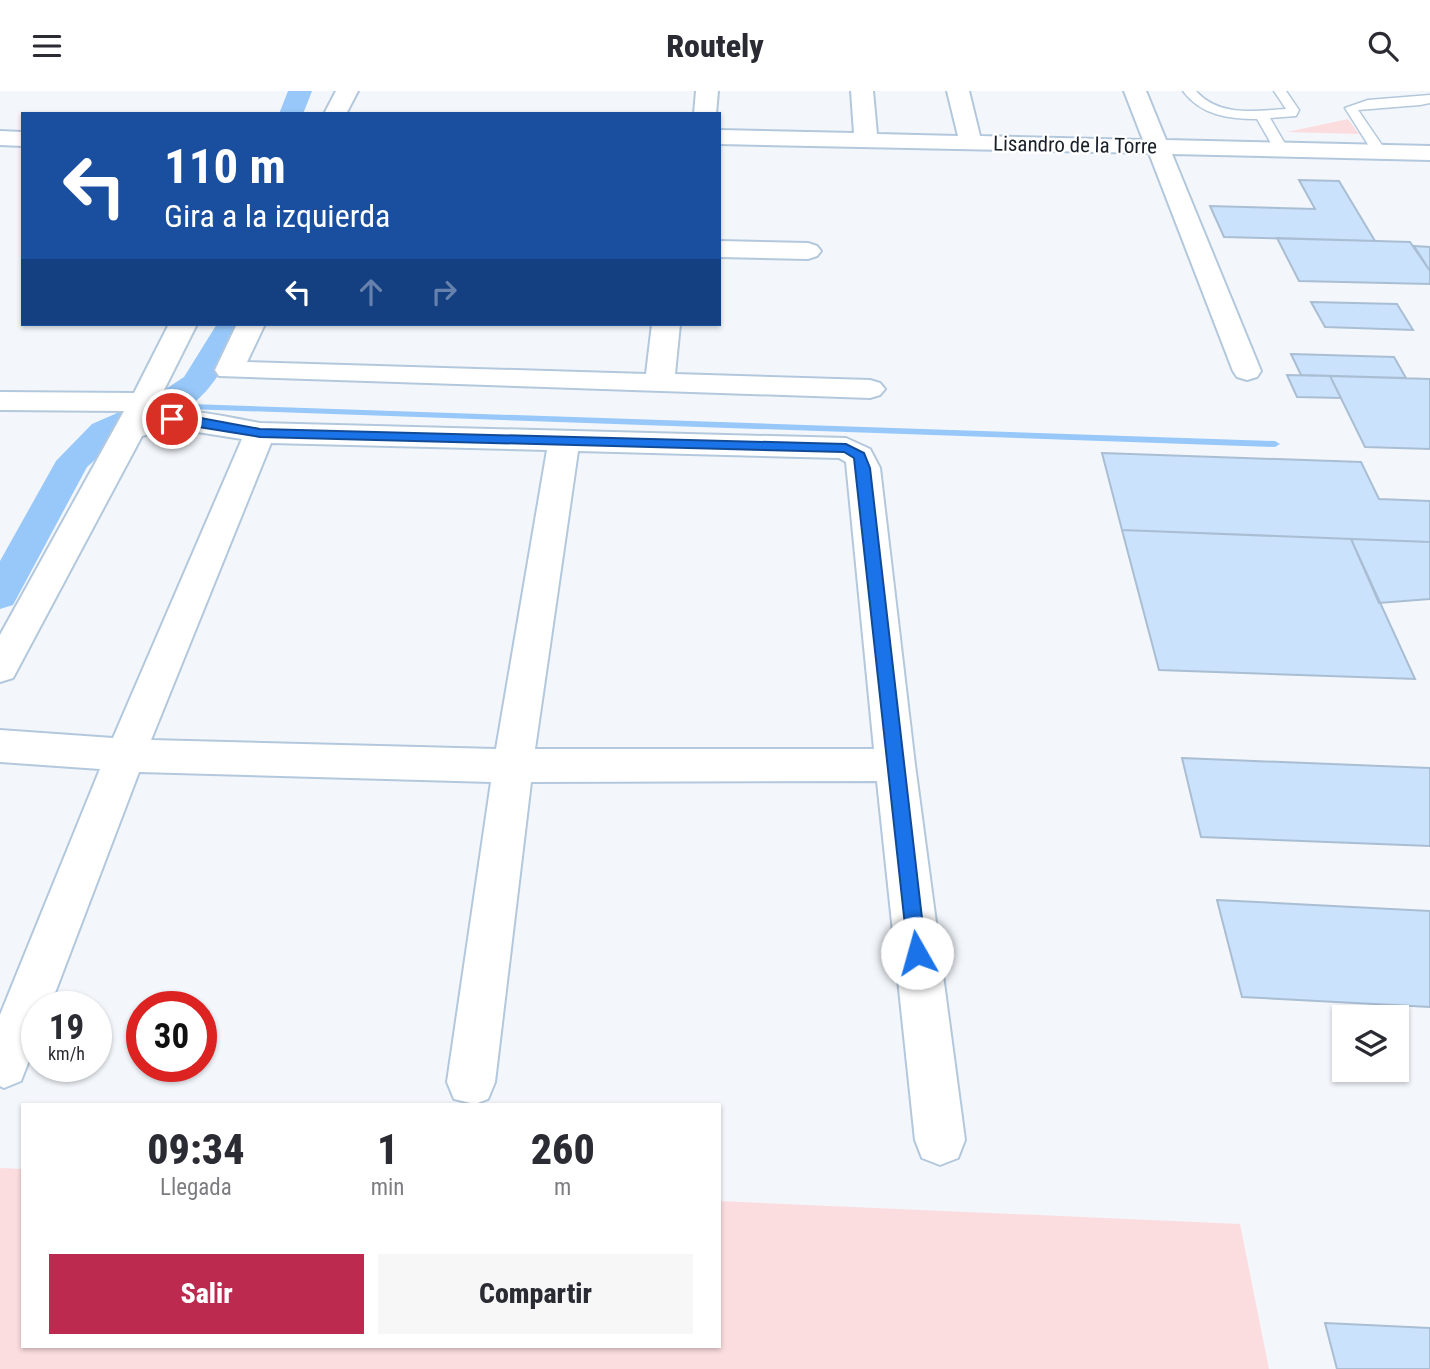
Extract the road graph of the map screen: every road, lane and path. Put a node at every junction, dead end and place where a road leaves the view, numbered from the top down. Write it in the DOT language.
graph roads {
  1 [pos="347,91"];
  2 [pos="707,91"];
  3 [pos="862,91"];
  4 [pos="958,91"];
  5 [pos="1135,91"];
  6 [pos="1189,91"];
  7 [pos="1280,91"];
  8 [pos="1430,99"];
  9 [pos="336,112"];
  10 [pos="705,112"];
  11 [pos="1261,114"];
  12 [pos="721,137"];
  13 [pos="0,138"];
  14 [pos="21,139"];
  15 [pos="866,140"];
  16 [pos="971,143"];
  17 [pos="1158,147"];
  18 [pos="1281,149"];
  19 [pos="1379,151"];
  20 [pos="1430,153"];
  21 [pos="721,249"];
  22 [pos="808,251"];
  23 [pos="182,326"];
  24 [pos="250,326"];
  25 [pos="666,326"];
  26 [pos="1247,371"];
  27 [pos="660,382"];
  28 [pos="870,389"];
  29 [pos="0,401"];
  30 [pos="138,416"];
  31 [pos="260,433"];
  32 [pos="564,439"];
  33 [pos="0,668"];
  34 [pos="0,745"];
  35 [pos="125,756"];
  36 [pos="895,765"];
  37 [pos="513,766"];
  38 [pos="4,1064"];
  39 [pos="471,1082"];
  40 [pos="940,1140"];
  1 -- 9 [label="street"];
  2 -- 10 [label="street"];
  3 -- 15 [label="street"];
  4 -- 16 [label="street"];
  5 -- 17 [label="street"];
  6 -- 11 [label="lane"];
  7 -- 11 [label="lane"];
  8 -- 19 [label="lane"];
  11 -- 18 [label="lane"];
  12 -- 15 [label="street, Lisandro de la Torre"];
  13 -- 14 [label="street"];
  15 -- 16 [label="street, Lisandro de la Torre"];
  16 -- 17 [label="street, Lisandro de la Torre"];
  17 -- 18 [label="street, Lisandro de la Torre"];
  17 -- 26 [label="street"];
  18 -- 19 [label="street, Lisandro de la Torre"];
  19 -- 20 [label="street, Lisandro de la Torre"];
  21 -- 22 [label="street"];
  23 -- 30 [label="street"];
  24 -- 27 [label="street"];
  25 -- 27 [label="street"];
  27 -- 28 [label="street"];
  29 -- 30 [label="street"];
  30 -- 31 [label="street"];
  30 -- 33 [label="street"];
  31 -- 32 [label="street"];
  31 -- 35 [label="street"];
  32 -- 36 [label="street"];
  32 -- 37 [label="street"];
  34 -- 35 [label="street"];
  35 -- 37 [label="street"];
  35 -- 38 [label="street"];
  36 -- 37 [label="street"];
  36 -- 40 [label="street"];
  37 -- 39 [label="street"];
}
